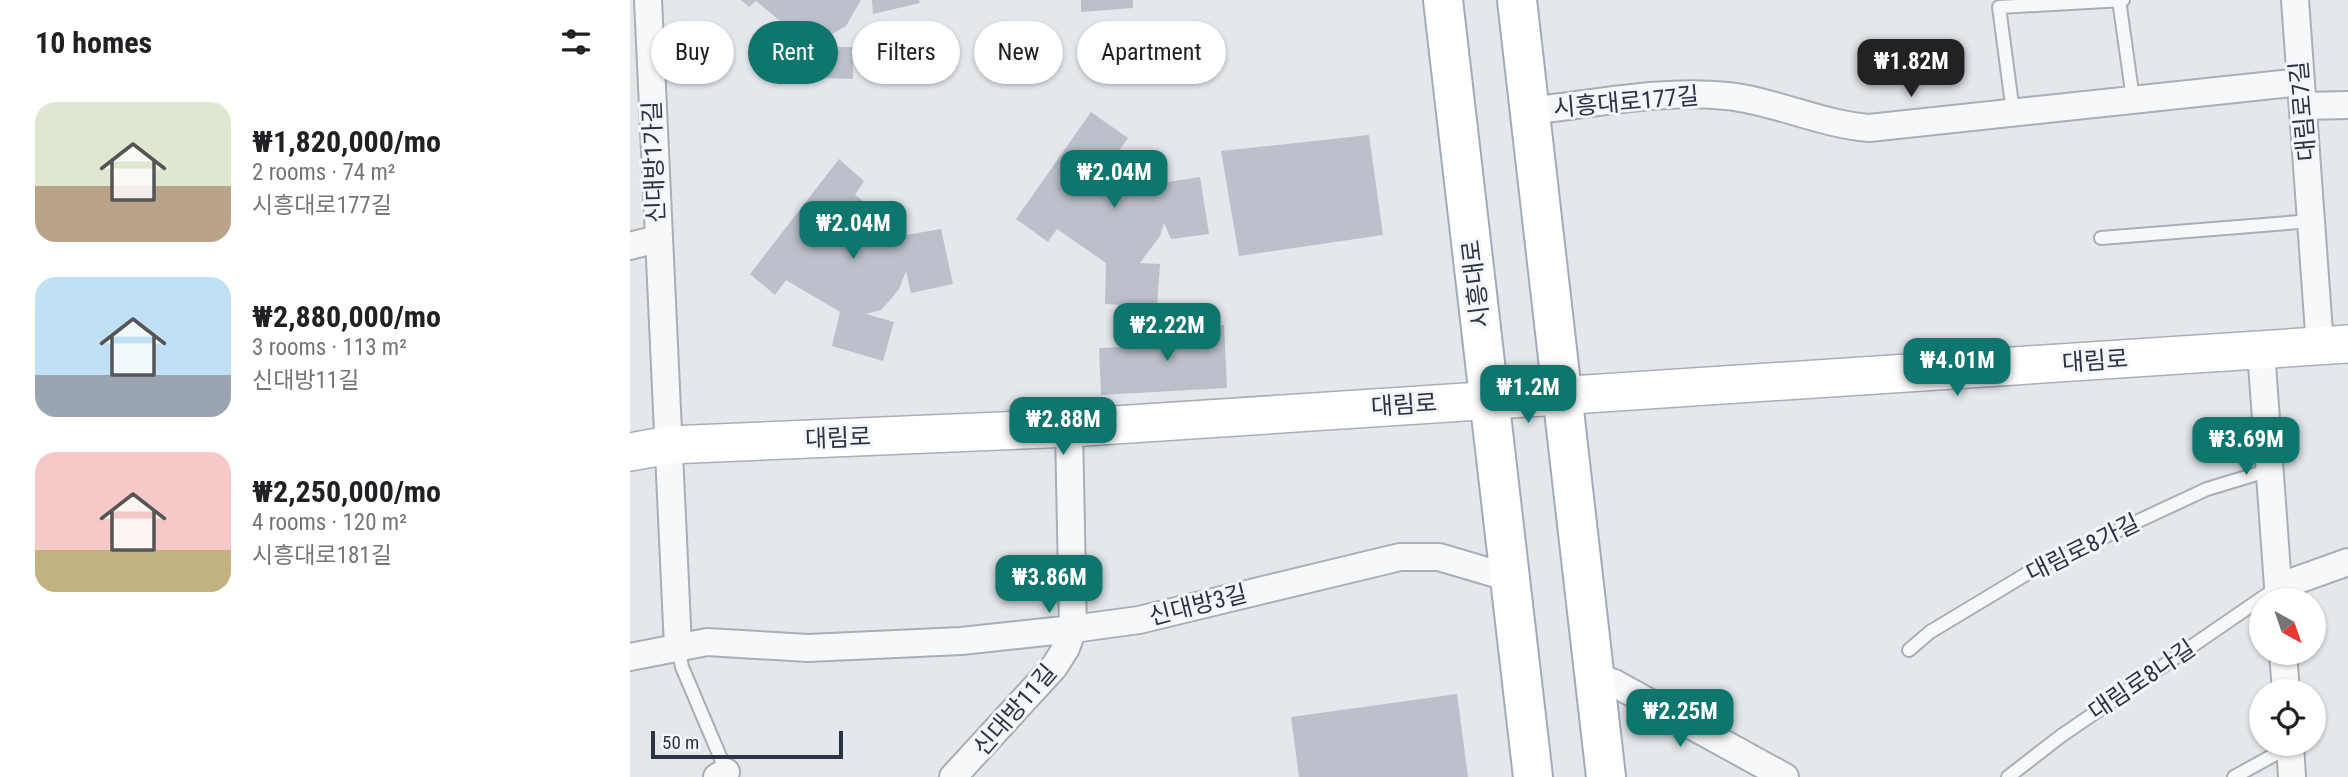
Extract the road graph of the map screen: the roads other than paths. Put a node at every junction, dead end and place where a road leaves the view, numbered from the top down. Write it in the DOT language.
graph roads {
  1 [pos="648,0"];
  2 [pos="1443,0"];
  3 [pos="1517,0"];
  4 [pos="2120,0"];
  5 [pos="2295,0"];
  6 [pos="2302,94"];
  7 [pos="2133,99"];
  8 [pos="2348,105"];
  9 [pos="1530,111"];
  10 [pos="2013,112"];
  11 [pos="2313,221"];
  12 [pos="2101,238"];
  13 [pos="657,239"];
  14 [pos="630,246"];
  15 [pos="2334,345"];
  16 [pos="2261,350"];
  17 [pos="1562,394"];
  18 [pos="1490,399"];
  19 [pos="1069,428"];
  20 [pos="669,445"];
  21 [pos="630,452"];
  22 [pos="2270,470"];
  23 [pos="2348,562"];
  24 [pos="1510,578"];
  25 [pos="2279,588"];
  26 [pos="2292,588"];
  27 [pos="2249,614"];
  28 [pos="1073,629"];
  29 [pos="1518,640"];
  30 [pos="678,648"];
  31 [pos="1909,650"];
  32 [pos="630,657"];
  33 [pos="1595,676"];
  34 [pos="1542,740"];
  35 [pos="2271,756"];
  36 [pos="2291,756"];
  37 [pos="1757,770"];
  38 [pos="724,775"];
  39 [pos="953,777"];
  40 [pos="1533,777"];
  41 [pos="1606,777"];
  42 [pos="1785,777"];
  43 [pos="2008,777"];
  44 [pos="2234,777"];
  45 [pos="2292,777"];
  1 -- 13 [label="street, 신대방1가길"];
  2 -- 18 [label="main road, 시흥대로"];
  3 -- 9 [label="main road"];
  4 -- 7 [label="lane"];
  4 -- 10 [label="lane"];
  5 -- 6 [label="street, 대림로7길"];
  6 -- 7 [label="street, 시흥대로177길"];
  6 -- 8 [label="street, 시흥대로177길"];
  6 -- 11 [label="street, 대림로7길"];
  7 -- 10 [label="street, 시흥대로177길"];
  9 -- 10 [label="street, 시흥대로177길"];
  9 -- 17 [label="main road"];
  11 -- 12 [label="lane"];
  11 -- 15 [label="street, 대림로7길"];
  13 -- 14 [label="street, 신대방1가길"];
  13 -- 20 [label="street, 신대방1가길"];
  15 -- 16 [label="main road, 대림로"];
  16 -- 17 [label="main road, 대림로"];
  16 -- 22 [label="street"];
  17 -- 18 [label="main road, 대림로"];
  17 -- 33 [label="main road"];
  18 -- 19 [label="main road, 대림로"];
  18 -- 24 [label="main road, 시흥대로"];
  19 -- 20 [label="main road, 대림로"];
  19 -- 28 [label="street, 신대방11길"];
  20 -- 21 [label="main road, 대림로"];
  20 -- 30 [label="street"];
  22 -- 25 [label="street"];
  22 -- 31 [label="lane, 대림로8가길"];
  23 -- 26 [label="street"];
  24 -- 28 [label="street, 신대방3길"];
  24 -- 29 [label="main road, 시흥대로"];
  27 -- 43 [label="lane, 대림로8나길"];
  28 -- 30 [label="street, 신대방3길"];
  28 -- 39 [label="street, 신대방11길"];
  29 -- 34 [label="lane"];
  29 -- 40 [label="main road, 시흥대로"];
  30 -- 32 [label="street, 신대방3길"];
  30 -- 38 [label="lane"];
  33 -- 37 [label="street"];
  33 -- 41 [label="main road"];
  35 -- 44 [label="lane"];
  36 -- 45 [label="street"];
  37 -- 42 [label="street"];
}
